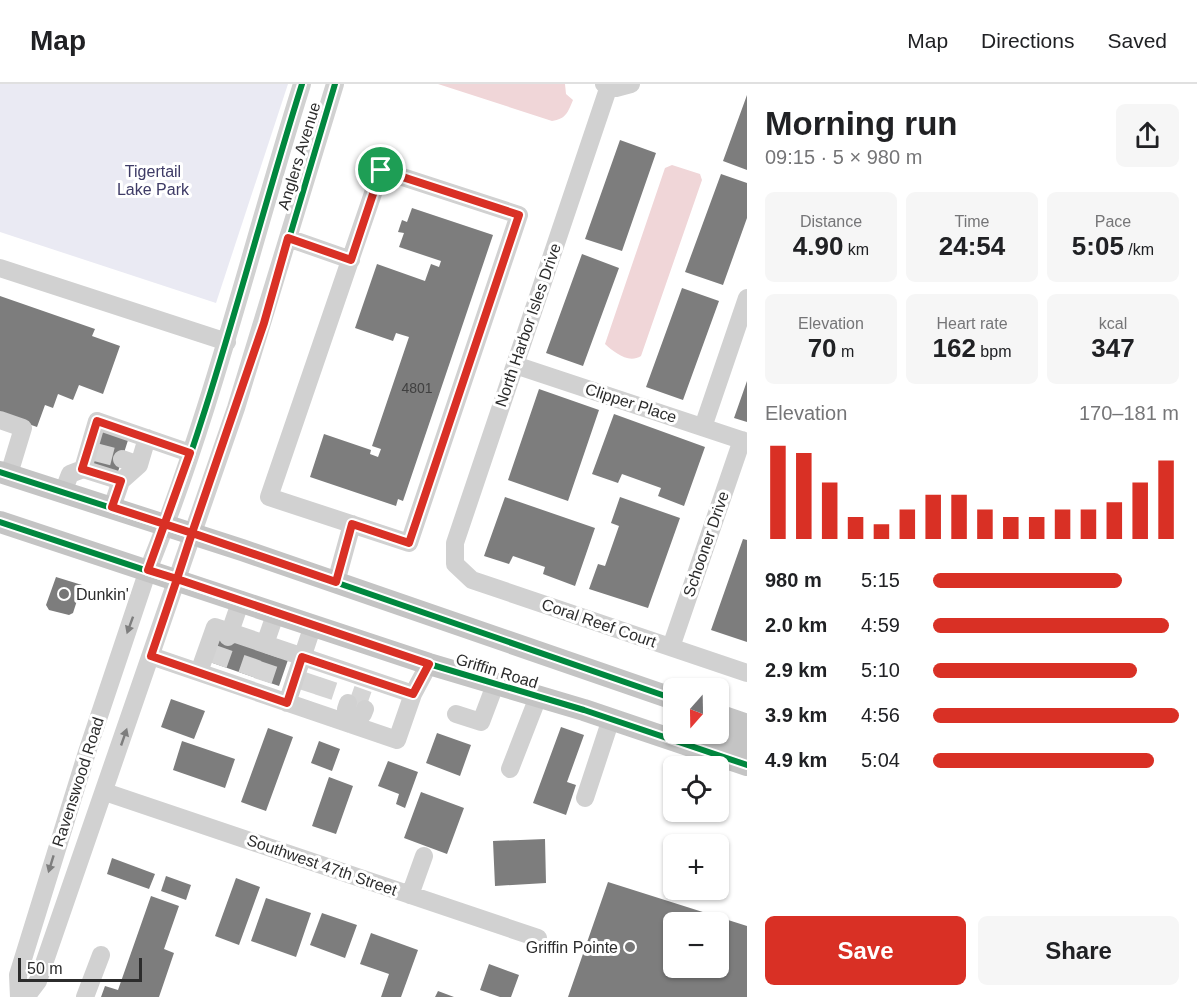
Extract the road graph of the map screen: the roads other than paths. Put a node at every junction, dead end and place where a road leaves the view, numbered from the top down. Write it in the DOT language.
graph roads {
  1 [pos="302,84"];
  2 [pos="335,84"];
  3 [pos="631,84"];
  4 [pos="606,85"];
  5 [pos="288,238"];
  6 [pos="351,260"];
  7 [pos="0,268"];
  8 [pos="747,298"];
  9 [pos="227,342"];
  10 [pos="515,364"];
  11 [pos="0,420"];
  12 [pos="703,428"];
  13 [pos="147,438"];
  14 [pos="744,441"];
  15 [pos="190,453"];
  16 [pos="122,459"];
  17 [pos="139,465"];
  18 [pos="82,469"];
  19 [pos="4,473"];
  20 [pos="121,481"];
  21 [pos="63,492"];
  22 [pos="112,507"];
  23 [pos="0,522"];
  24 [pos="352,524"];
  25 [pos="166,525"];
  26 [pos="192,533"];
  27 [pos="455,564"];
  28 [pos="148,570"];
  29 [pos="177,579"];
  30 [pos="336,582"];
  31 [pos="241,600"];
  32 [pos="276,612"];
  33 [pos="313,625"];
  34 [pos="229,634"];
  35 [pos="265,646"];
  36 [pos="671,647"];
  37 [pos="151,656"];
  38 [pos="429,664"];
  39 [pos="320,667"];
  40 [pos="211,672"];
  41 [pos="747,673"];
  42 [pos="495,685"];
  43 [pos="413,694"];
  44 [pos="360,695"];
  45 [pos="663,695"];
  46 [pos="538,697"];
  47 [pos="308,703"];
  48 [pos="456,714"];
  49 [pos="611,719"];
  50 [pos="729,719"];
  51 [pos="350,724"];
  52 [pos="747,725"];
  53 [pos="663,734"];
  54 [pos="729,741"];
  55 [pos="692,744"];
  56 [pos="747,747"];
  57 [pos="747,765"];
  58 [pos="510,769"];
  59 [pos="105,792"];
  60 [pos="585,798"];
  61 [pos="424,856"];
  62 [pos="411,895"];
  63 [pos="538,938"];
  64 [pos="101,955"];
  65 [pos="19,997"];
  66 [pos="26,997"];
  67 [pos="85,997"];
  1 -- 9 [label="street, Anglers Avenue"];
  2 -- 5 [label="street, Anglers Avenue"];
  3 -- 4 [label="street"];
  4 -- 10 [label="street, North Harbor Isles Drive"];
  5 -- 6 [label="street"];
  5 -- 26 [label="street, Anglers Avenue"];
  6 -- 24 [label="street"];
  6 -- 24 [label="street"];
  7 -- 9 [label="street"];
  8 -- 12 [label="street"];
  9 -- 15 [label="street, Anglers Avenue"];
  10 -- 12 [label="street, Clipper Place"];
  10 -- 27 [label="street, North Harbor Isles Drive"];
  11 -- 19 [label="street"];
  12 -- 14 [label="street, Clipper Place"];
  13 -- 15 [label="street"];
  13 -- 17 [label="street"];
  13 -- 18 [label="street"];
  14 -- 36 [label="street, Schooner Drive"];
  15 -- 25 [label="street, Anglers Avenue"];
  16 -- 17 [label="street"];
  17 -- 20 [label="street"];
  18 -- 20 [label="street"];
  18 -- 21 [label="street"];
  19 -- 21 [label="main road, Griffin Road"];
  20 -- 22 [label="street"];
  21 -- 22 [label="main road, Griffin Road"];
  22 -- 25 [label="main road, Griffin Road"];
  23 -- 28 [label="main road, Griffin Road"];
  24 -- 30 [label="street"];
  25 -- 26 [label="main road, Griffin Road"];
  25 -- 28 [label="street, Anglers Avenue"];
  26 -- 29 [label="street, Anglers Avenue"];
  26 -- 30 [label="main road, Griffin Road"];
  27 -- 36 [label="street, Coral Reef Court"];
  28 -- 29 [label="main road, Griffin Road"];
  28 -- 65 [label="street, Ravenswood Road, one-way"];
  29 -- 31 [label="main road, Griffin Road"];
  29 -- 37 [label="street, Ravenswood Road"];
  30 -- 45 [label="main road, Griffin Road"];
  31 -- 32 [label="main road, Griffin Road"];
  31 -- 34 [label="street"];
  32 -- 33 [label="main road, Griffin Road"];
  32 -- 35 [label="street"];
  33 -- 38 [label="main road, Griffin Road"];
  33 -- 39 [label="street"];
  34 -- 35 [label="street"];
  34 -- 40 [label="street"];
  35 -- 39 [label="street"];
  36 -- 41 [label="street, Coral Reef Court"];
  37 -- 40 [label="street"];
  59 -- 37 [label="street, Ravenswood Road, one-way"];
  38 -- 42 [label="main road, Griffin Road"];
  38 -- 43 [label="street"];
  39 -- 44 [label="street"];
  39 -- 47 [label="street"];
  40 -- 47 [label="street"];
  42 -- 46 [label="main road, Griffin Road"];
  42 -- 48 [label="street"];
  43 -- 44 [label="street"];
  43 -- 51 [label="street"];
  44 -- 51 [label="street"];
  46 -- 49 [label="main road, Griffin Road"];
  46 -- 58 [label="street"];
  47 -- 51 [label="street"];
  49 -- 53 [label="main road, Griffin Road"];
  49 -- 60 [label="street"];
  50 -- 52 [label="main road"];
  54 -- 56 [label="main road"];
  55 -- 57 [label="main road, Griffin Road"];
  59 -- 62 [label="street, Southwest 47th Street"];
  59 -- 66 [label="street, Ravenswood Road"];
  61 -- 62 [label="street"];
  62 -- 63 [label="street, Southwest 47th Street"];
  64 -- 67 [label="street"];
}
